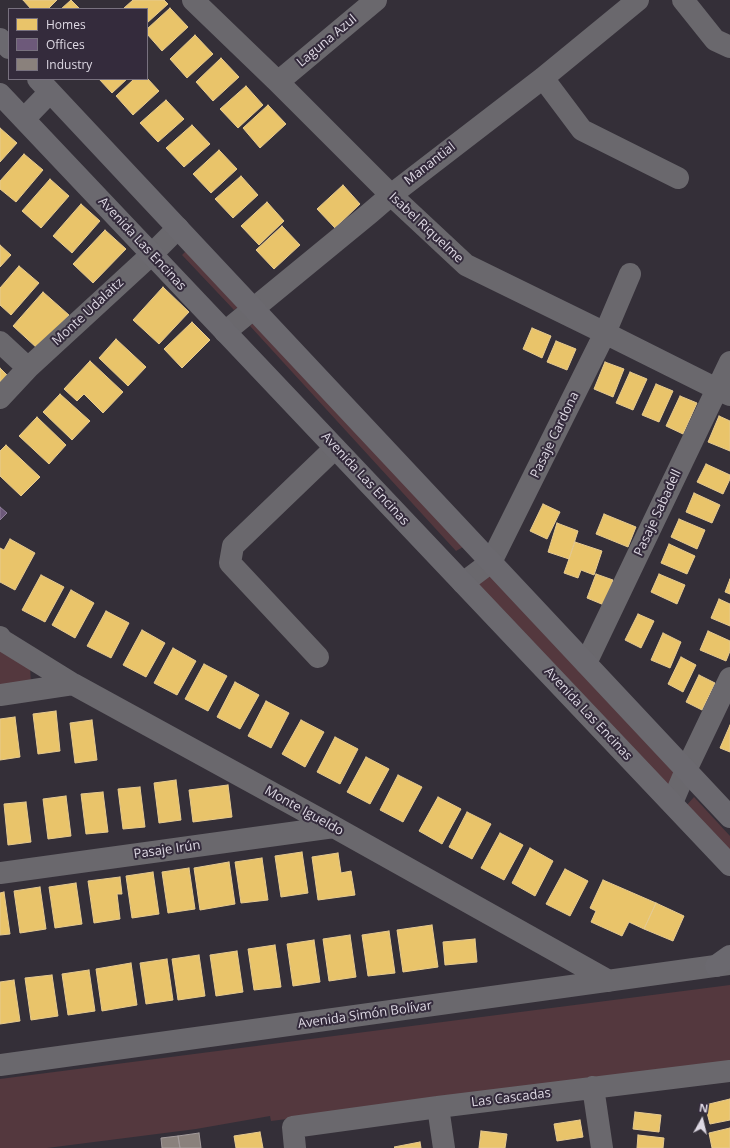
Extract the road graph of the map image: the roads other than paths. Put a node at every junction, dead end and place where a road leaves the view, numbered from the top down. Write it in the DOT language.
graph roads {
  1 [pos="193,0"];
  2 [pos="376,0"];
  3 [pos="638,0"];
  4 [pos="683,0"];
  5 [pos="0,39"];
  6 [pos="8,47"];
  7 [pos="730,47"];
  8 [pos="543,78"];
  9 [pos="278,82"];
  10 [pos="44,85"];
  11 [pos="0,94"];
  12 [pos="24,118"];
  13 [pos="678,178"];
  14 [pos="390,195"];
  15 [pos="178,228"];
  16 [pos="152,254"];
  17 [pos="630,274"];
  18 [pos="254,309"];
  19 [pos="225,332"];
  20 [pos="605,333"];
  21 [pos="0,342"];
  22 [pos="730,362"];
  23 [pos="28,368"];
  24 [pos="723,392"];
  25 [pos="0,398"];
  26 [pos="336,448"];
  27 [pos="491,562"];
  28 [pos="463,583"];
  29 [pos="0,637"];
  30 [pos="318,657"];
  31 [pos="586,663"];
  32 [pos="730,678"];
  33 [pos="73,684"];
  34 [pos="0,695"];
  35 [pos="686,770"];
  36 [pos="672,803"];
  37 [pos="730,817"];
  38 [pos="334,827"];
  39 [pos="730,865"];
  40 [pos="0,873"];
  41 [pos="725,962"];
  42 [pos="609,981"];
  43 [pos="0,1065"];
  44 [pos="730,1071"];
  45 [pos="593,1087"];
  46 [pos="438,1107"];
  47 [pos="294,1138"];
  48 [pos="444,1148"];
  49 [pos="602,1148"];
  1 -- 9 [label="street, Isabel Riquelme"];
  2 -- 9 [label="street, Laguna Azul"];
  3 -- 8 [label="street, Manantial"];
  4 -- 7 [label="street"];
  5 -- 6 [label="main road"];
  8 -- 13 [label="street"];
  8 -- 14 [label="street, Manantial"];
  9 -- 14 [label="street, Isabel Riquelme"];
  10 -- 12 [label="main road"];
  10 -- 15 [label="main road"];
  11 -- 12 [label="main road, Avenida Las Encinas"];
  12 -- 16 [label="main road, Avenida Las Encinas"];
  14 -- 18 [label="street, Manantial"];
  14 -- 20 [label="street, Isabel Riquelme"];
  15 -- 16 [label="street, Monte Udalaitz"];
  15 -- 18 [label="main road"];
  16 -- 19 [label="main road, Avenida Las Encinas"];
  16 -- 23 [label="street, Monte Udalaitz"];
  17 -- 20 [label="street, Pasaje Cardona"];
  18 -- 19 [label="street, Manantial"];
  18 -- 27 [label="main road"];
  19 -- 26 [label="main road, Avenida Las Encinas"];
  20 -- 24 [label="street, Isabel Riquelme"];
  20 -- 27 [label="street, Pasaje Cardona"];
  21 -- 23 [label="street"];
  22 -- 24 [label="street, Pasaje Sabadell"];
  23 -- 25 [label="street, Monte Udalaitz"];
  24 -- 31 [label="street, Pasaje Sabadell"];
  26 -- 28 [label="main road, Avenida Las Encinas"];
  26 -- 30 [label="street"];
  27 -- 28 [label="street, Pasaje Cardona"];
  27 -- 31 [label="main road"];
  28 -- 36 [label="main road, Avenida Las Encinas"];
  29 -- 33 [label="street, Monte Igueldo"];
  31 -- 35 [label="main road"];
  32 -- 35 [label="street"];
  33 -- 34 [label="street"];
  33 -- 38 [label="street, Monte Igueldo"];
  35 -- 36 [label="street"];
  35 -- 37 [label="main road"];
  36 -- 39 [label="main road, Avenida Las Encinas"];
  38 -- 40 [label="street, Pasaje Irún"];
  38 -- 42 [label="street, Monte Igueldo"];
  41 -- 42 [label="street, Avenida Simón Bolívar"];
  42 -- 43 [label="street, Avenida Simón Bolívar"];
  44 -- 45 [label="street, Las Cascadas"];
  45 -- 46 [label="street, Las Cascadas"];
  45 -- 49 [label="street"];
  46 -- 47 [label="street, Las Cascadas"];
  46 -- 48 [label="street"];
}
